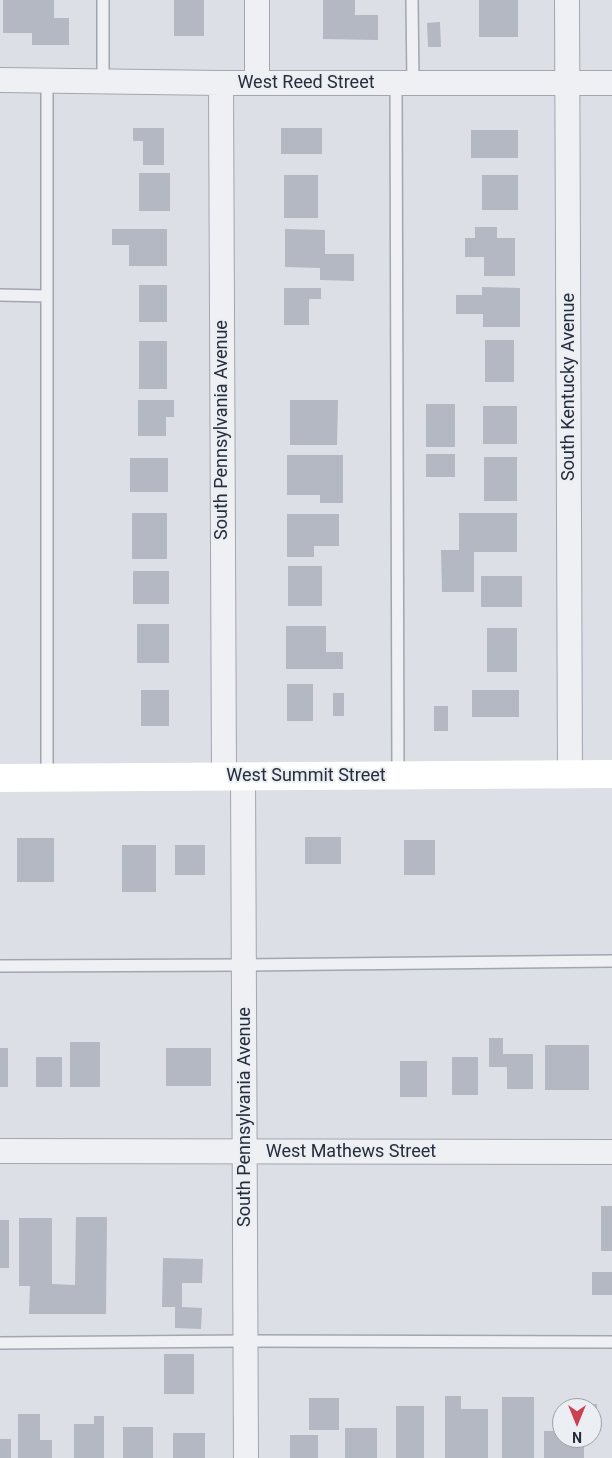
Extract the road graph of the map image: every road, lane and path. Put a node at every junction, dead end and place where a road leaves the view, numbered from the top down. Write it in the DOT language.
graph roads {
  1 [pos="103,0"];
  2 [pos="257,0"];
  3 [pos="412,0"];
  4 [pos="567,0"];
  5 [pos="0,80"];
  6 [pos="47,80"];
  7 [pos="103,81"];
  8 [pos="257,82"];
  9 [pos="220,83"];
  10 [pos="405,83"];
  11 [pos="568,83"];
  12 [pos="612,83"];
  13 [pos="0,296"];
  14 [pos="47,296"];
  15 [pos="570,774"];
  16 [pos="612,774"];
  17 [pos="398,775"];
  18 [pos="233,777"];
  19 [pos="0,778"];
  20 [pos="47,778"];
  21 [pos="612,961"];
  22 [pos="244,965"];
  23 [pos="0,966"];
  24 [pos="0,1151"];
  25 [pos="246,1151"];
  26 [pos="612,1152"];
  27 [pos="246,1341"];
  28 [pos="612,1342"];
  29 [pos="0,1343"];
  30 [pos="246,1458"];
  1 -- 7 [label="lane"];
  2 -- 8 [label="street"];
  3 -- 10 [label="lane"];
  4 -- 11 [label="street, South Kentucky Avenue"];
  5 -- 6 [label="street, West Reed Street"];
  6 -- 7 [label="street, West Reed Street"];
  6 -- 14 [label="lane"];
  7 -- 9 [label="street, West Reed Street"];
  8 -- 9 [label="street, West Reed Street"];
  8 -- 10 [label="street, West Reed Street"];
  9 -- 18 [label="street, South Pennsylvania Avenue"];
  10 -- 11 [label="street, West Reed Street"];
  10 -- 17 [label="lane"];
  11 -- 12 [label="street, West Reed Street"];
  11 -- 15 [label="street, South Kentucky Avenue"];
  13 -- 14 [label="lane"];
  14 -- 20 [label="lane"];
  15 -- 16 [label="street, West Summit Street"];
  15 -- 17 [label="street, West Summit Street"];
  17 -- 18 [label="street, West Summit Street"];
  18 -- 20 [label="street, West Summit Street"];
  18 -- 22 [label="street, South Pennsylvania Avenue"];
  19 -- 20 [label="street, West Summit Street"];
  21 -- 22 [label="lane"];
  22 -- 23 [label="lane"];
  22 -- 25 [label="street, South Pennsylvania Avenue"];
  24 -- 25 [label="street, West Mathews Street"];
  25 -- 26 [label="street, West Mathews Street"];
  25 -- 27 [label="street, South Pennsylvania Avenue"];
  27 -- 28 [label="lane"];
  27 -- 29 [label="lane"];
  27 -- 30 [label="street, South Pennsylvania Avenue"];
}
